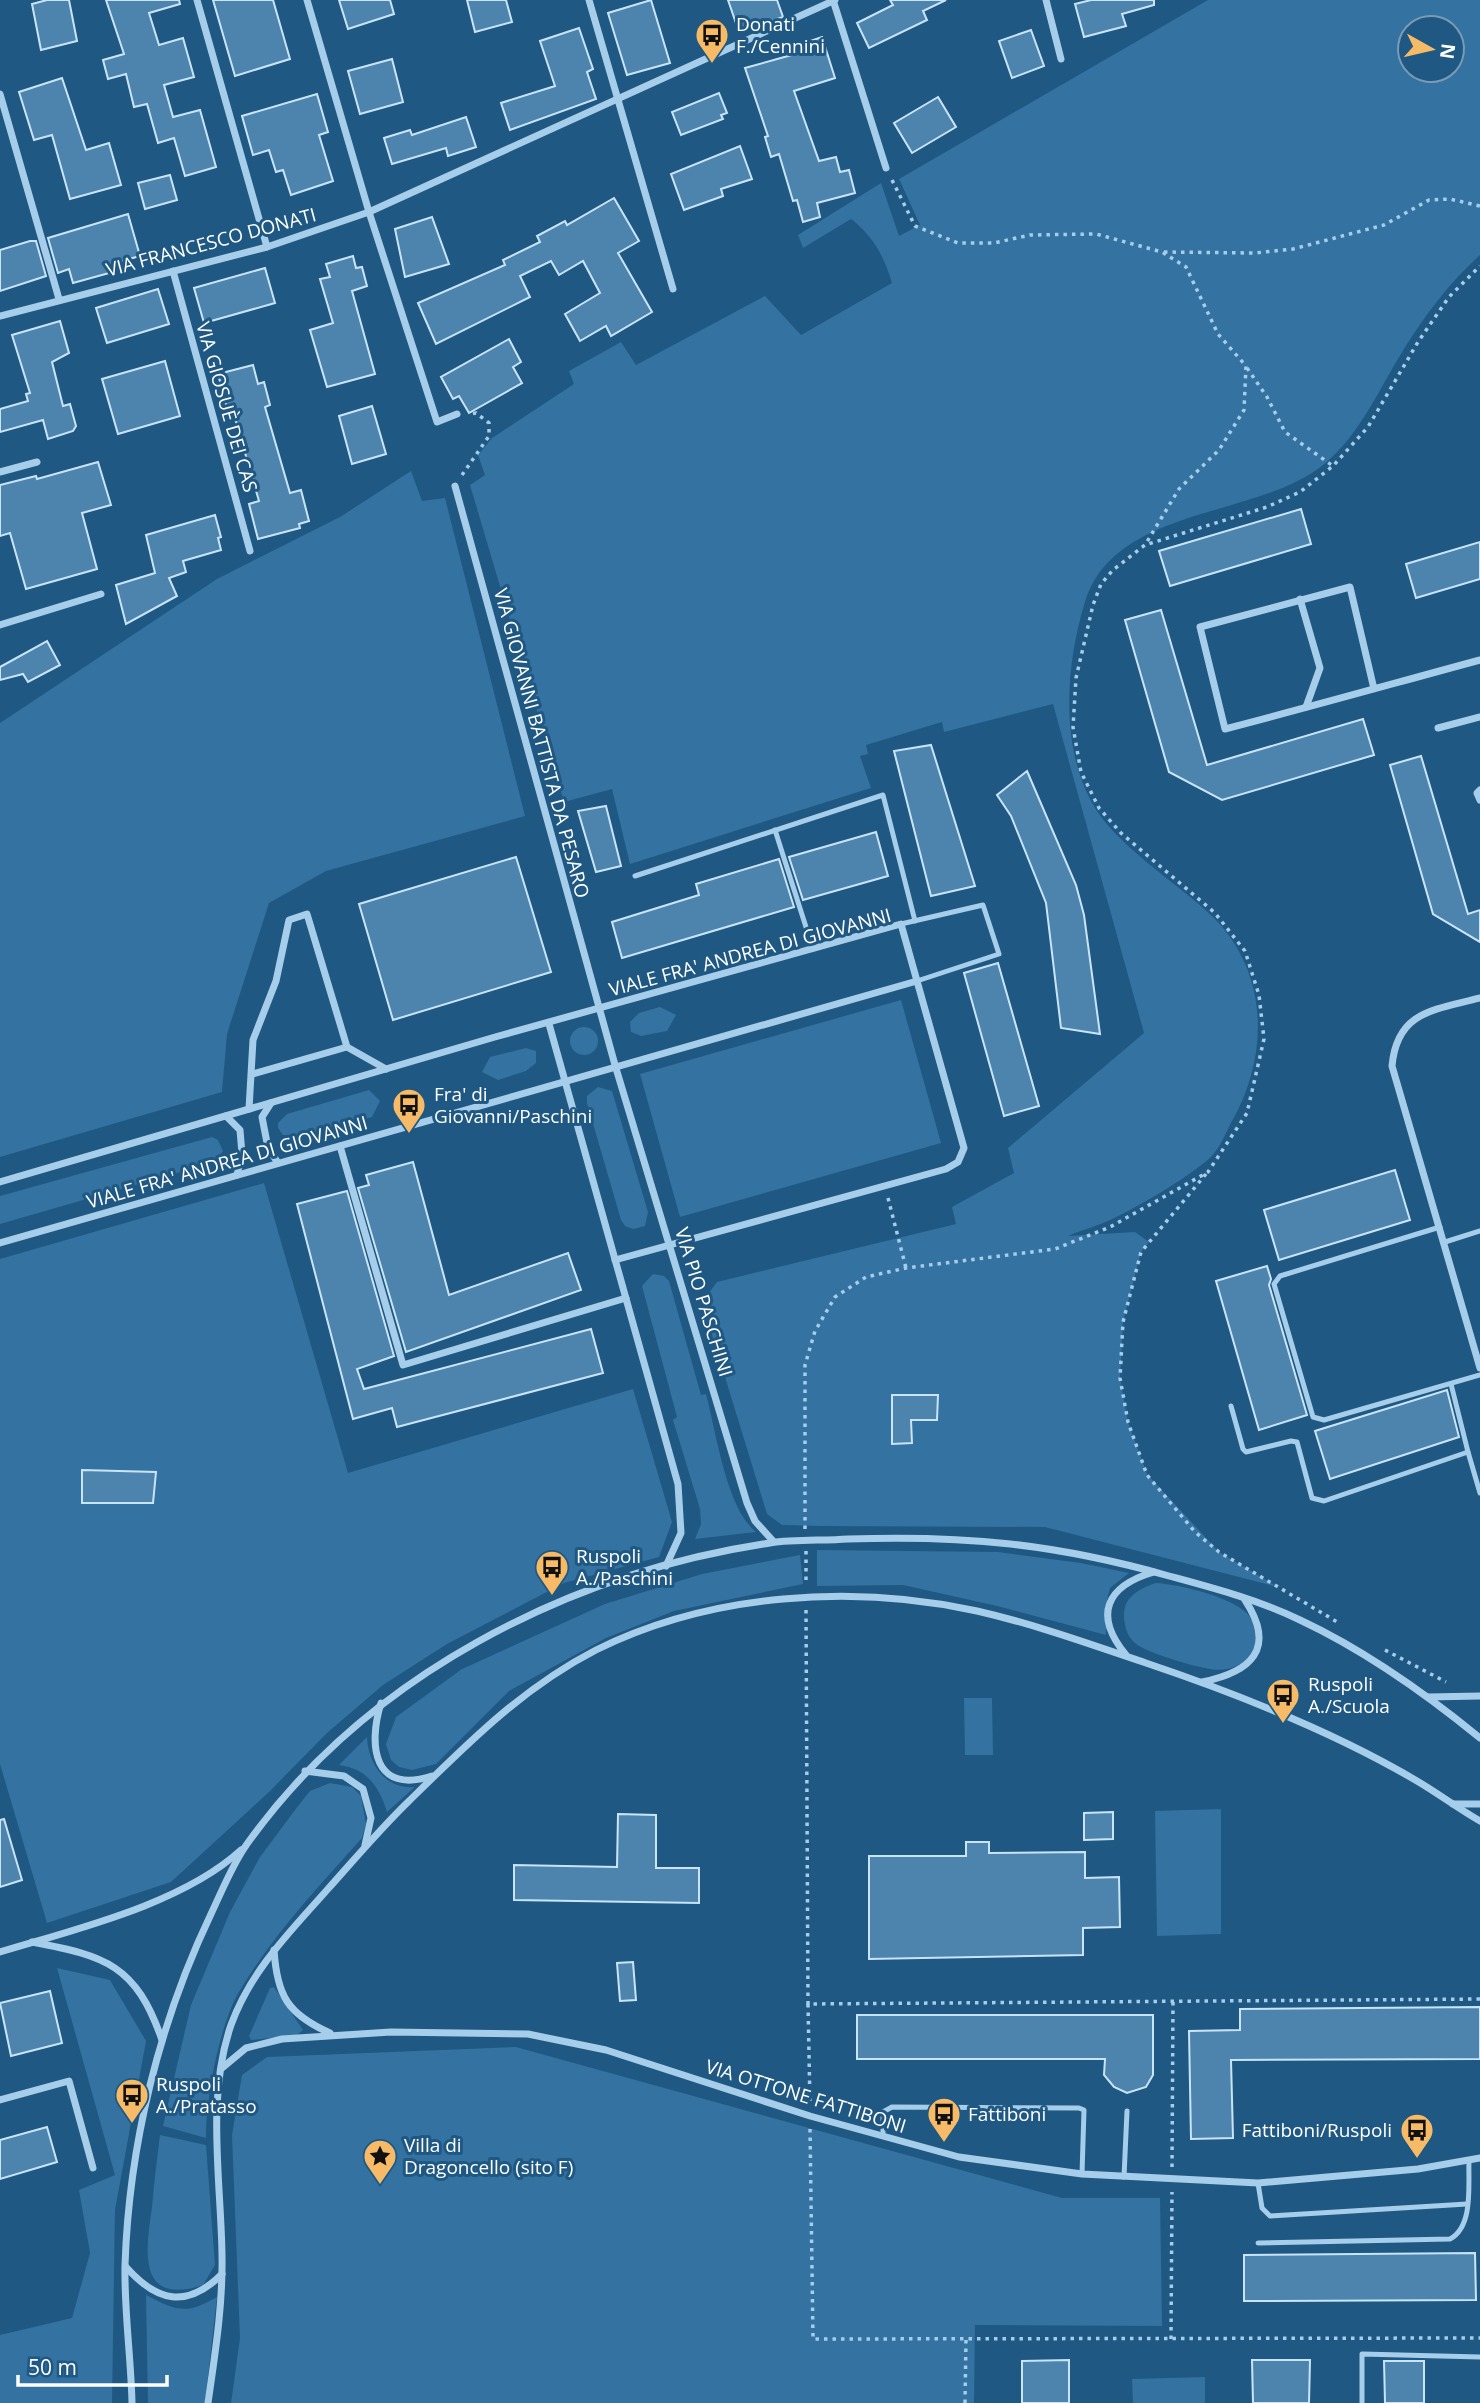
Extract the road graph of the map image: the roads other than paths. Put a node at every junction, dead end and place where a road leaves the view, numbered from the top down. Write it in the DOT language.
graph roads {
  1 [pos="197,0"];
  2 [pos="307,0"];
  3 [pos="589,0"];
  4 [pos="834,0"];
  5 [pos="1046,0"];
  6 [pos="1061,59"];
  7 [pos="0,94"];
  8 [pos="618,100"];
  9 [pos="886,168"];
  10 [pos="369,212"];
  11 [pos="267,247"];
  12 [pos="173,271"];
  13 [pos="673,289"];
  14 [pos="59,299"];
  15 [pos="0,316"];
  16 [pos="457,414"];
  17 [pos="37,462"];
  18 [pos="0,472"];
  19 [pos="455,486"];
  20 [pos="250,551"];
  21 [pos="101,594"];
  22 [pos="1300,599"];
  23 [pos="0,625"];
  24 [pos="1480,660"];
  25 [pos="1374,689"];
  26 [pos="1306,707"];
  27 [pos="1480,717"];
  28 [pos="1438,728"];
  29 [pos="1480,790"];
  30 [pos="1480,800"];
  31 [pos="775,830"];
  32 [pos="635,876"];
  33 [pos="915,921"];
  34 [pos="901,924"];
  35 [pos="813,949"];
  36 [pos="917,981"];
  37 [pos="1480,998"];
  38 [pos="599,1010"];
  39 [pos="549,1024"];
  40 [pos="347,1047"];
  41 [pos="615,1065"];
  42 [pos="387,1069"];
  43 [pos="253,1074"];
  44 [pos="564,1081"];
  45 [pos="271,1103"];
  46 [pos="249,1109"];
  47 [pos="226,1116"];
  48 [pos="340,1146"];
  49 [pos="278,1163"];
  50 [pos="237,1175"];
  51 [pos="0,1182"];
  52 [pos="1441,1227"];
  53 [pos="1480,1231"];
  54 [pos="1445,1242"];
  55 [pos="0,1243"];
  56 [pos="670,1245"];
  57 [pos="615,1260"];
  58 [pos="626,1298"];
  59 [pos="1480,1368"];
  60 [pos="1480,1375"];
  61 [pos="1451,1384"];
  62 [pos="1231,1406"];
  63 [pos="1468,1452"];
  64 [pos="1480,1493"];
  65 [pos="774,1542"];
  66 [pos="666,1566"];
  67 [pos="1154,1572"];
  68 [pos="1244,1599"];
  69 [pos="1128,1657"];
  70 [pos="1201,1682"];
  71 [pos="1480,1696"];
  72 [pos="1426,1697"];
  73 [pos="381,1702"];
  74 [pos="1480,1738"];
  75 [pos="305,1771"];
  76 [pos="436,1775"];
  77 [pos="1452,1804"];
  78 [pos="1480,1804"];
  79 [pos="1480,1821"];
  80 [pos="244,1847"];
  81 [pos="362,1852"];
  82 [pos="32,1942"];
  83 [pos="274,1950"];
  84 [pos="0,1952"];
  85 [pos="334,2035"];
  86 [pos="162,2040"];
  87 [pos="221,2068"];
  88 [pos="0,2100"];
  89 [pos="1127,2111"];
  90 [pos="883,2137"];
  91 [pos="1480,2158"];
  92 [pos="1469,2160"];
  93 [pos="93,2168"];
  94 [pos="1082,2174"];
  95 [pos="1124,2177"];
  96 [pos="1258,2183"];
  97 [pos="1467,2204"];
  98 [pos="1258,2243"];
  99 [pos="125,2267"];
  100 [pos="222,2274"];
  101 [pos="1480,2357"];
  102 [pos="132,2403"];
  103 [pos="208,2403"];
  104 [pos="1362,2403"];
  1 -- 11 [label="street"];
  2 -- 10 [label="street"];
  3 -- 8 [label="street"];
  4 -- 8 [label="street, VIA FRANCESCO DONATI"];
  4 -- 9 [label="street"];
  5 -- 6 [label="street"];
  7 -- 14 [label="street"];
  8 -- 10 [label="street, VIA FRANCESCO DONATI"];
  8 -- 13 [label="street"];
  10 -- 11 [label="street, VIA FRANCESCO DONATI"];
  10 -- 16 [label="street"];
  11 -- 12 [label="street, VIA FRANCESCO DONATI"];
  12 -- 14 [label="street, VIA FRANCESCO DONATI"];
  12 -- 20 [label="street, VIA GIOSUÈ DEI CAS"];
  14 -- 15 [label="street, VIA FRANCESCO DONATI"];
  17 -- 18 [label="street"];
  19 -- 38 [label="street, VIA GIOVANNI BATTISTA DA PESARO"];
  21 -- 23 [label="street"];
  22 -- 25 [label="street"];
  22 -- 26 [label="street"];
  22 -- 26 [label="street"];
  24 -- 25 [label="street"];
  25 -- 26 [label="street"];
  27 -- 28 [label="street"];
  29 -- 30 [label="street"];
  31 -- 32 [label="lane"];
  31 -- 33 [label="lane"];
  31 -- 35 [label="lane"];
  33 -- 34 [label="lane"];
  33 -- 36 [label="lane"];
  34 -- 35 [label="street, VIALE FRA' ANDREA DI GIOVANNI"];
  34 -- 36 [label="street, VIALE FRA' ANDREA DI GIOVANNI"];
  35 -- 38 [label="street, VIALE FRA' ANDREA DI GIOVANNI"];
  36 -- 41 [label="street, VIALE FRA' ANDREA DI GIOVANNI"];
  36 -- 56 [label="street"];
  37 -- 52 [label="street"];
  38 -- 39 [label="street, VIALE FRA' ANDREA DI GIOVANNI"];
  38 -- 41 [label="street, VIA GIOVANNI BATTISTA DA PESARO"];
  39 -- 42 [label="street, VIALE FRA' ANDREA DI GIOVANNI"];
  39 -- 44 [label="street"];
  40 -- 42 [label="street"];
  40 -- 43 [label="street"];
  40 -- 43 [label="street"];
  41 -- 44 [label="street, VIALE FRA' ANDREA DI GIOVANNI"];
  41 -- 56 [label="street, VIA PIO PASCHINI"];
  42 -- 45 [label="street, VIALE FRA' ANDREA DI GIOVANNI"];
  43 -- 46 [label="street"];
  44 -- 48 [label="street, VIALE FRA' ANDREA DI GIOVANNI"];
  44 -- 57 [label="street"];
  45 -- 46 [label="street, VIALE FRA' ANDREA DI GIOVANNI"];
  45 -- 49 [label="street"];
  46 -- 47 [label="street, VIALE FRA' ANDREA DI GIOVANNI"];
  47 -- 50 [label="street"];
  47 -- 51 [label="street, VIALE FRA' ANDREA DI GIOVANNI"];
  48 -- 49 [label="street, VIALE FRA' ANDREA DI GIOVANNI"];
  48 -- 58 [label="street"];
  49 -- 50 [label="street, VIALE FRA' ANDREA DI GIOVANNI"];
  50 -- 55 [label="street, VIALE FRA' ANDREA DI GIOVANNI"];
  52 -- 54 [label="street"];
  52 -- 61 [label="lane"];
  53 -- 54 [label="lane"];
  54 -- 59 [label="street"];
  56 -- 57 [label="street"];
  56 -- 65 [label="street, VIA PIO PASCHINI"];
  57 -- 58 [label="street"];
  58 -- 66 [label="street"];
  60 -- 61 [label="lane"];
  61 -- 63 [label="lane"];
  62 -- 63 [label="lane"];
  63 -- 64 [label="lane"];
  65 -- 66 [label="street"];
  65 -- 67 [label="street"];
  66 -- 73 [label="street"];
  67 -- 68 [label="street"];
  67 -- 69 [label="street"];
  68 -- 70 [label="street"];
  68 -- 72 [label="street"];
  69 -- 70 [label="street"];
  69 -- 76 [label="street"];
  70 -- 77 [label="street"];
  71 -- 72 [label="street"];
  72 -- 74 [label="street"];
  73 -- 75 [label="street"];
  73 -- 76 [label="street"];
  75 -- 80 [label="street"];
  75 -- 81 [label="street"];
  76 -- 81 [label="street"];
  77 -- 78 [label="street"];
  77 -- 79 [label="street"];
  80 -- 82 [label="street"];
  80 -- 86 [label="street"];
  81 -- 83 [label="street"];
  82 -- 84 [label="street"];
  82 -- 86 [label="street"];
  83 -- 85 [label="street"];
  83 -- 87 [label="street"];
  85 -- 87 [label="street, VIA OTTONE FATTIBONI"];
  85 -- 90 [label="street, VIA OTTONE FATTIBONI"];
  86 -- 99 [label="street"];
  87 -- 100 [label="street"];
  88 -- 93 [label="street"];
  89 -- 95 [label="lane"];
  90 -- 94 [label="street, VIA OTTONE FATTIBONI"];
  90 -- 94 [label="lane"];
  91 -- 92 [label="street, VIA OTTONE FATTIBONI"];
  92 -- 96 [label="street, VIA OTTONE FATTIBONI"];
  92 -- 97 [label="lane"];
  94 -- 95 [label="street, VIA OTTONE FATTIBONI"];
  95 -- 96 [label="street, VIA OTTONE FATTIBONI"];
  96 -- 97 [label="lane"];
  97 -- 98 [label="lane"];
  99 -- 100 [label="street"];
  99 -- 102 [label="street"];
  100 -- 103 [label="street"];
  101 -- 104 [label="lane"];
}
